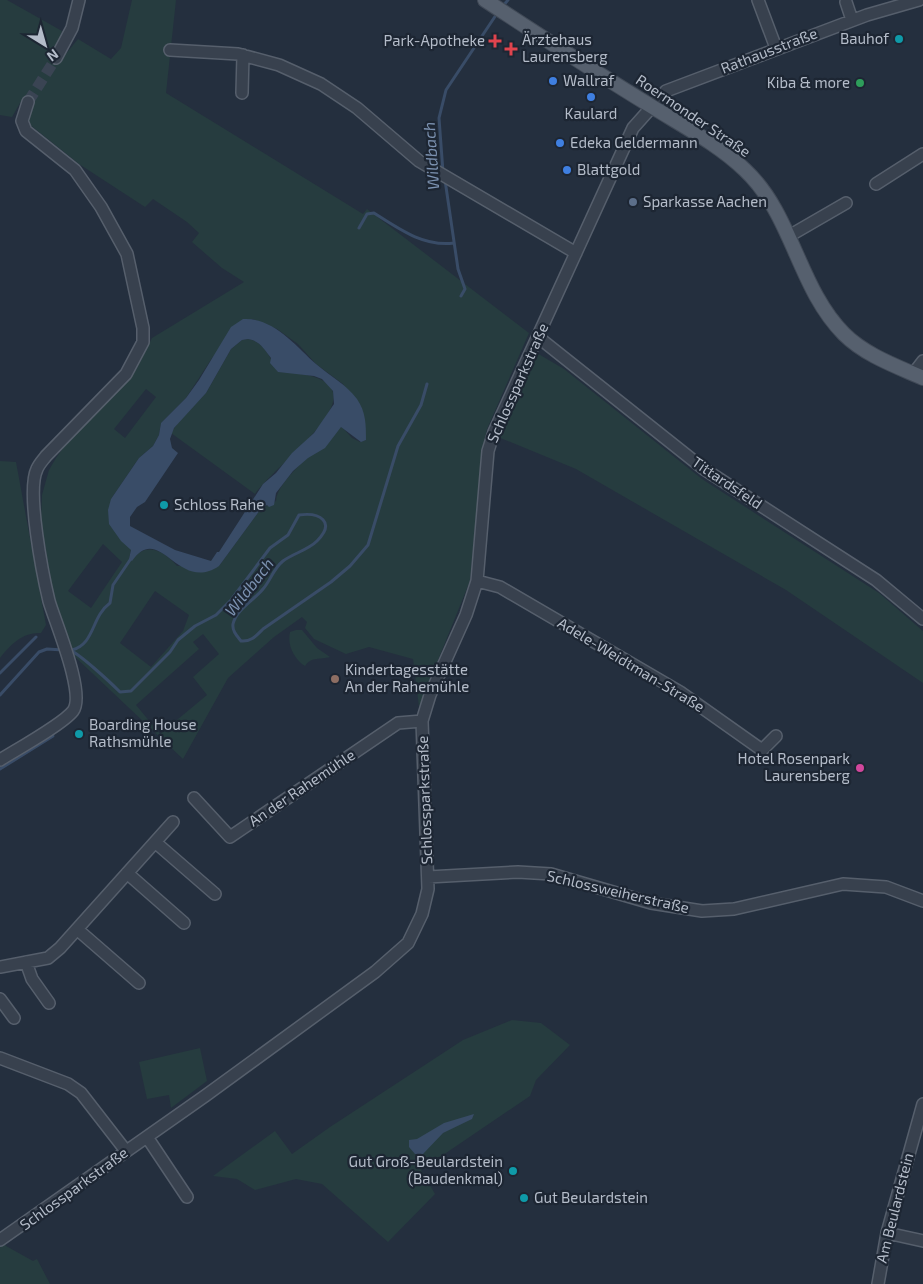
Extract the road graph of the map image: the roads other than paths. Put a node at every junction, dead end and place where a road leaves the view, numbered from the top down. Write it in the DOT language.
graph roads {
  1 [pos="79,0"];
  2 [pos="758,0"];
  3 [pos="918,0"];
  4 [pos="846,2"];
  5 [pos="896,3"];
  6 [pos="492,5"];
  7 [pos="852,20"];
  8 [pos="776,48"];
  9 [pos="170,50"];
  10 [pos="243,55"];
  11 [pos="56,58"];
  12 [pos="242,92"];
  13 [pos="28,102"];
  14 [pos="651,106"];
  15 [pos="923,154"];
  16 [pos="876,184"];
  17 [pos="846,204"];
  18 [pos="789,236"];
  19 [pos="576,253"];
  20 [pos="538,337"];
  21 [pos="923,361"];
  22 [pos="918,376"];
  23 [pos="477,582"];
  24 [pos="923,619"];
  25 [pos="422,721"];
  26 [pos="776,736"];
  27 [pos="0,760"];
  28 [pos="194,798"];
  29 [pos="173,822"];
  30 [pos="155,842"];
  31 [pos="127,873"];
  32 [pos="428,877"];
  33 [pos="216,894"];
  34 [pos="923,902"];
  35 [pos="184,923"];
  36 [pos="78,930"];
  37 [pos="26,962"];
  38 [pos="0,967"];
  39 [pos="139,983"];
  40 [pos="0,999"];
  41 [pos="49,1003"];
  42 [pos="14,1018"];
  43 [pos="0,1058"];
  44 [pos="923,1104"];
  45 [pos="146,1137"];
  46 [pos="126,1151"];
  47 [pos="187,1197"];
  48 [pos="887,1233"];
  49 [pos="0,1240"];
  50 [pos="923,1241"];
  51 [pos="878,1284"];
  1 -- 11 [label="street"];
  2 -- 8 [label="street"];
  3 -- 5 [label="street, Rathausstraße"];
  4 -- 7 [label="street"];
  5 -- 7 [label="street, Rathausstraße"];
  6 -- 14 [label="main road, Roermonder Straße"];
  7 -- 8 [label="street, Rathausstraße"];
  8 -- 14 [label="street, Rathausstraße"];
  9 -- 10 [label="street"];
  10 -- 12 [label="street"];
  10 -- 19 [label="street"];
  13 -- 27 [label="street"];
  14 -- 18 [label="main road, Roermonder Straße"];
  14 -- 19 [label="street, Schlossparkstraße"];
  15 -- 16 [label="street"];
  17 -- 18 [label="street"];
  18 -- 22 [label="main road, Roermonder Straße"];
  19 -- 20 [label="street, Schlossparkstraße"];
  20 -- 23 [label="street, Schlossparkstraße"];
  20 -- 24 [label="street, Tittardsfeld"];
  21 -- 22 [label="street"];
  23 -- 25 [label="street, Schlossparkstraße"];
  23 -- 26 [label="street, Adele-Weidtman-Straße"];
  25 -- 28 [label="street, An der Rahemühle"];
  25 -- 32 [label="street, Schlossparkstraße"];
  29 -- 30 [label="street"];
  30 -- 31 [label="street"];
  30 -- 33 [label="street"];
  31 -- 35 [label="street"];
  31 -- 36 [label="street"];
  32 -- 34 [label="street, Schlossweiherstraße"];
  32 -- 45 [label="street, Schlossparkstraße"];
  36 -- 37 [label="street"];
  36 -- 39 [label="street"];
  37 -- 38 [label="street"];
  37 -- 41 [label="street"];
  40 -- 42 [label="street"];
  43 -- 46 [label="street"];
  44 -- 48 [label="street, Am Beulardstein"];
  45 -- 46 [label="street, Schlossparkstraße"];
  45 -- 47 [label="street"];
  46 -- 49 [label="street, Schlossparkstraße"];
  48 -- 50 [label="street"];
  48 -- 51 [label="street, Am Beulardstein"];
}
